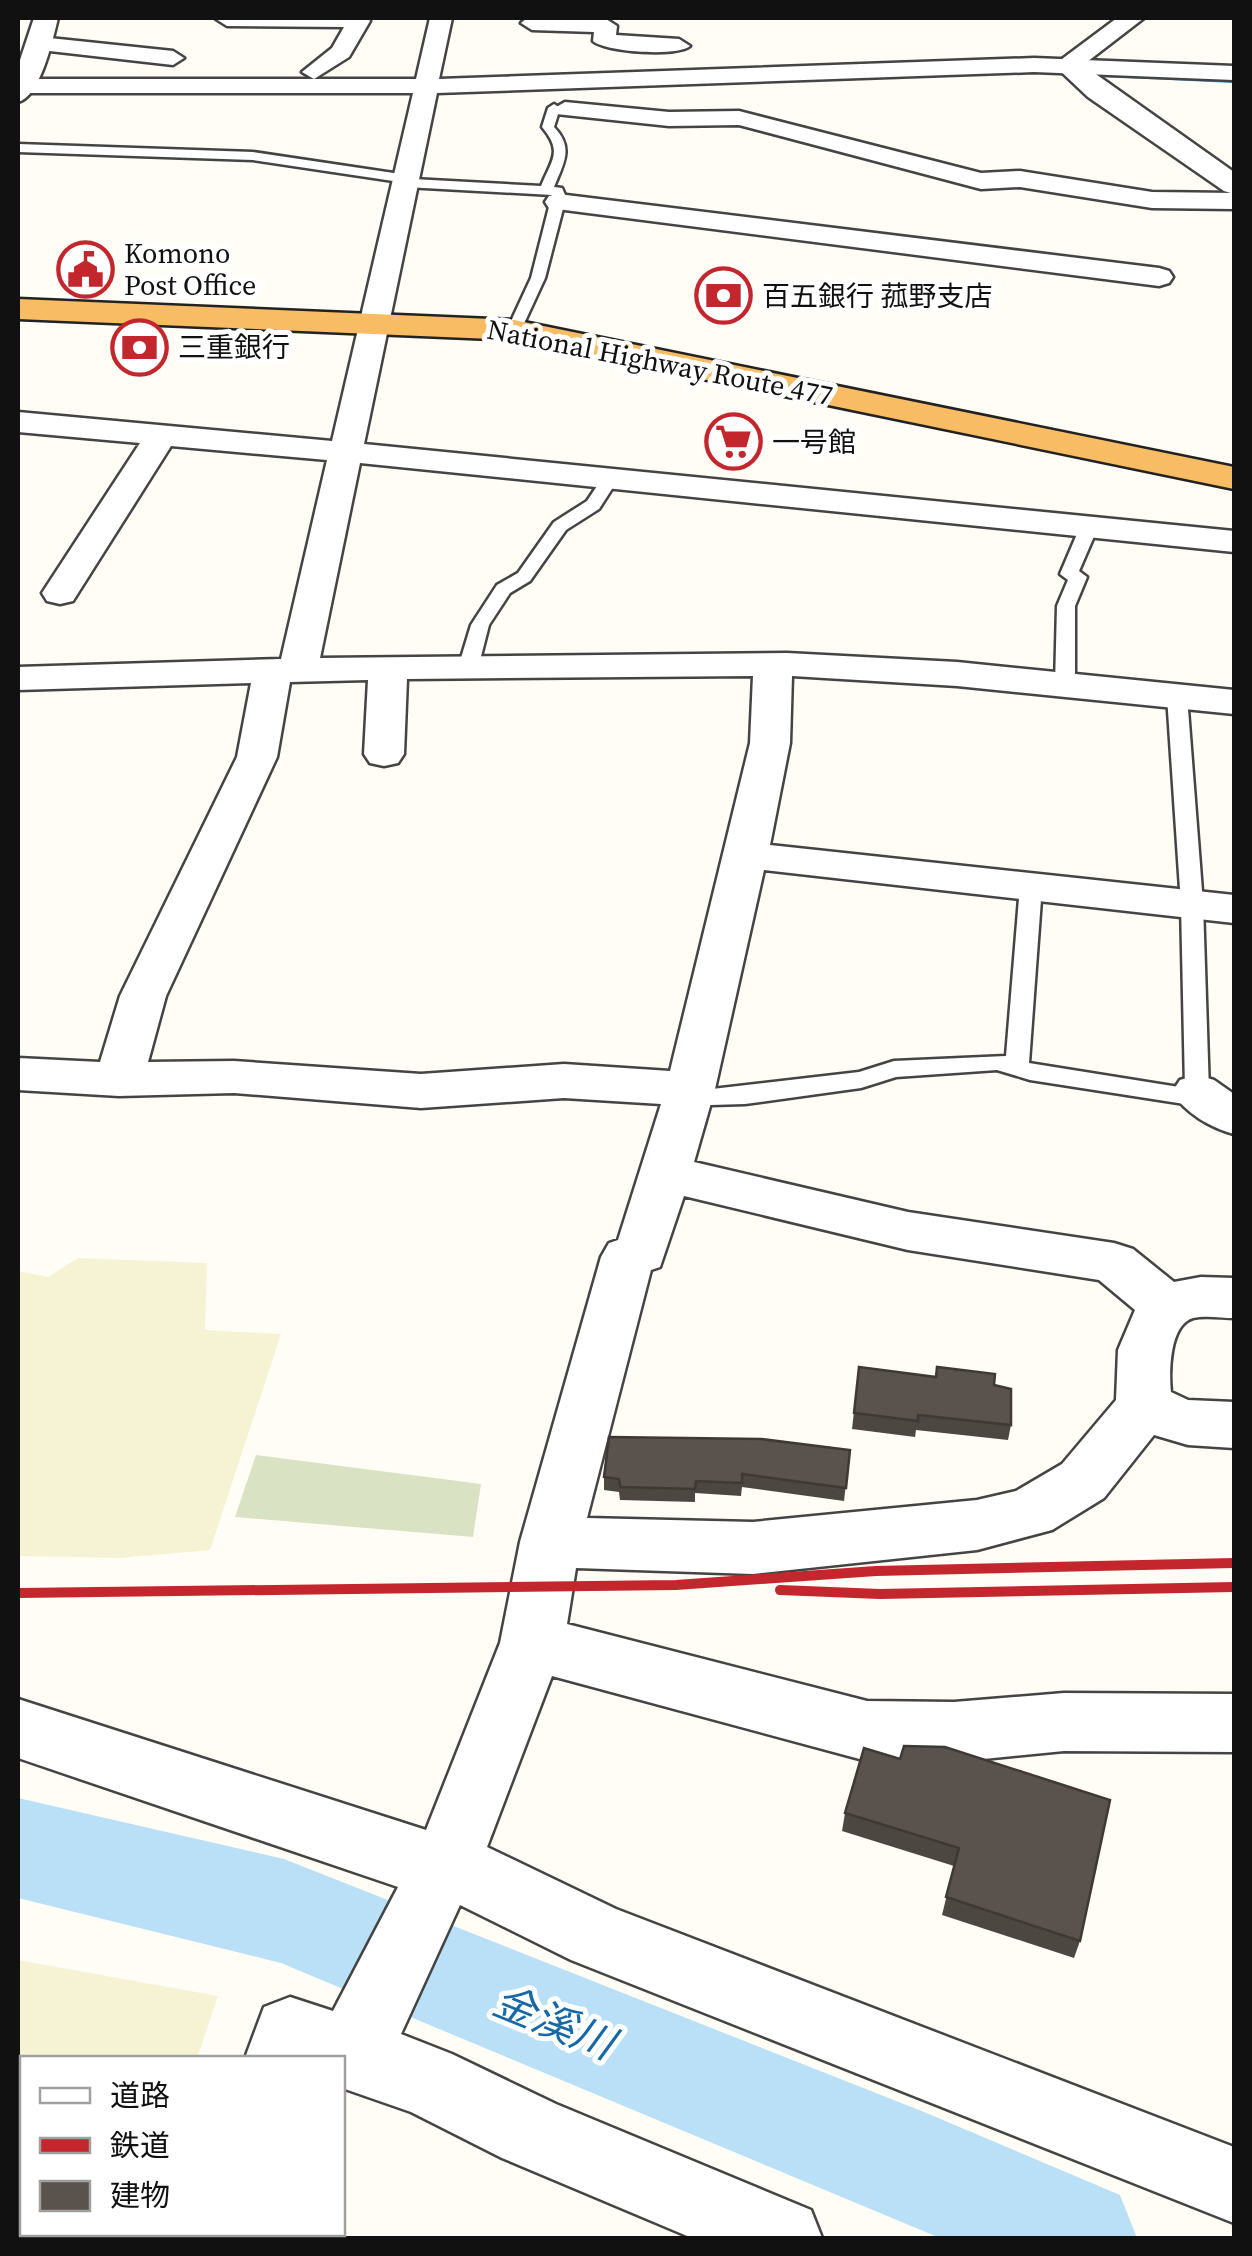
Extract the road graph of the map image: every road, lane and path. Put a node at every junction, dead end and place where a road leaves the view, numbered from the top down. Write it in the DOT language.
graph roads {
  1 [pos="46,18"];
  2 [pos="441,18"];
  3 [pos="1132,18"];
  4 [pos="227,19"];
  5 [pos="532,23"];
  6 [pos="698,28"];
  7 [pos="40,44"];
  8 [pos="679,46"];
  9 [pos="197,60"];
  10 [pos="236,64"];
  11 [pos="1071,70"];
  12 [pos="314,72"];
  13 [pos="1234,73"];
  14 [pos="666,80"];
  15 [pos="426,88"];
  16 [pos="514,88"];
  17 [pos="19,89"];
  18 [pos="554,108"];
  19 [pos="18,148"];
  20 [pos="406,181"];
  21 [pos="1234,185"];
  22 [pos="553,195"];
  23 [pos="1234,201"];
  24 [pos="1159,277"];
  25 [pos="18,309"];
  26 [pos="374,322"];
  27 [pos="514,330"];
  28 [pos="18,422"];
  29 [pos="161,436"];
  30 [pos="347,453"];
  31 [pos="611,478"];
  32 [pos="1234,478"];
  33 [pos="1089,527"];
  34 [pos="1234,542"];
  35 [pos="60,592"];
  36 [pos="773,667"];
  37 [pos="388,668"];
  38 [pos="468,668"];
  39 [pos="285,671"];
  40 [pos="18,678"];
  41 [pos="1065,685"];
  42 [pos="1177,696"];
  43 [pos="1234,702"];
  44 [pos="384,754"];
  45 [pos="746,855"];
  46 [pos="1030,886"];
  47 [pos="1213,907"];
  48 [pos="1018,1066"];
  49 [pos="18,1074"];
  50 [pos="120,1079"];
  51 [pos="688,1094"];
  52 [pos="1213,1103"];
  53 [pos="666,1172"];
  54 [pos="1234,1298"];
  55 [pos="1166,1305"];
  56 [pos="1146,1405"];
  57 [pos="1234,1425"];
  58 [pos="550,1542"];
  59 [pos="532,1643"];
  60 [pos="1234,1722"];
  61 [pos="18,1728"];
  62 [pos="438,1876"];
  63 [pos="332,2046"];
  64 [pos="1234,2185"];
  65 [pos="783,2238"];
  1 -- 7 [label="street"];
  2 -- 15 [label="street"];
  3 -- 11 [label="street"];
  4 -- 12 [label="street"];
  5 -- 8 [label="street"];
  6 -- 8 [label="street"];
  7 -- 9 [label="street"];
  7 -- 17 [label="street"];
  8 -- 14 [label="street"];
  10 -- 12 [label="street"];
  11 -- 13 [label="street"];
  11 -- 14 [label="street"];
  11 -- 21 [label="street"];
  12 -- 15 [label="street"];
  14 -- 16 [label="street"];
  15 -- 16 [label="street"];
  15 -- 17 [label="street"];
  15 -- 20 [label="street"];
  16 -- 18 [label="street"];
  18 -- 22 [label="lane"];
  18 -- 23 [label="street"];
  19 -- 20 [label="lane"];
  20 -- 22 [label="lane"];
  20 -- 26 [label="street"];
  22 -- 24 [label="street"];
  22 -- 27 [label="lane"];
  25 -- 26 [label="highway, National Highway Route 477"];
  26 -- 27 [label="highway, National Highway Route 477"];
  26 -- 30 [label="street"];
  27 -- 32 [label="highway, National Highway Route 477"];
  28 -- 29 [label="street"];
  29 -- 30 [label="street"];
  29 -- 35 [label="street"];
  30 -- 31 [label="street"];
  30 -- 39 [label="street"];
  31 -- 33 [label="street"];
  31 -- 38 [label="lane"];
  33 -- 34 [label="street"];
  33 -- 41 [label="lane"];
  36 -- 38 [label="street"];
  36 -- 41 [label="street"];
  36 -- 45 [label="street"];
  37 -- 38 [label="street"];
  37 -- 39 [label="street"];
  37 -- 44 [label="street"];
  39 -- 40 [label="street"];
  39 -- 50 [label="street"];
  41 -- 42 [label="street"];
  42 -- 43 [label="street"];
  42 -- 47 [label="lane"];
  45 -- 46 [label="street"];
  45 -- 51 [label="street"];
  46 -- 47 [label="street"];
  46 -- 48 [label="lane"];
  47 -- 52 [label="lane"];
  48 -- 51 [label="lane"];
  48 -- 52 [label="lane"];
  49 -- 50 [label="street"];
  50 -- 51 [label="street"];
  51 -- 53 [label="street"];
  53 -- 55 [label="street"];
  53 -- 58 [label="street"];
  54 -- 55 [label="street"];
  55 -- 56 [label="street"];
  56 -- 57 [label="street"];
  56 -- 58 [label="street"];
  58 -- 59 [label="street"];
  59 -- 60 [label="street"];
  59 -- 62 [label="street"];
  61 -- 62 [label="street"];
  62 -- 63 [label="street"];
  62 -- 64 [label="street"];
  63 -- 65 [label="street"];
}
